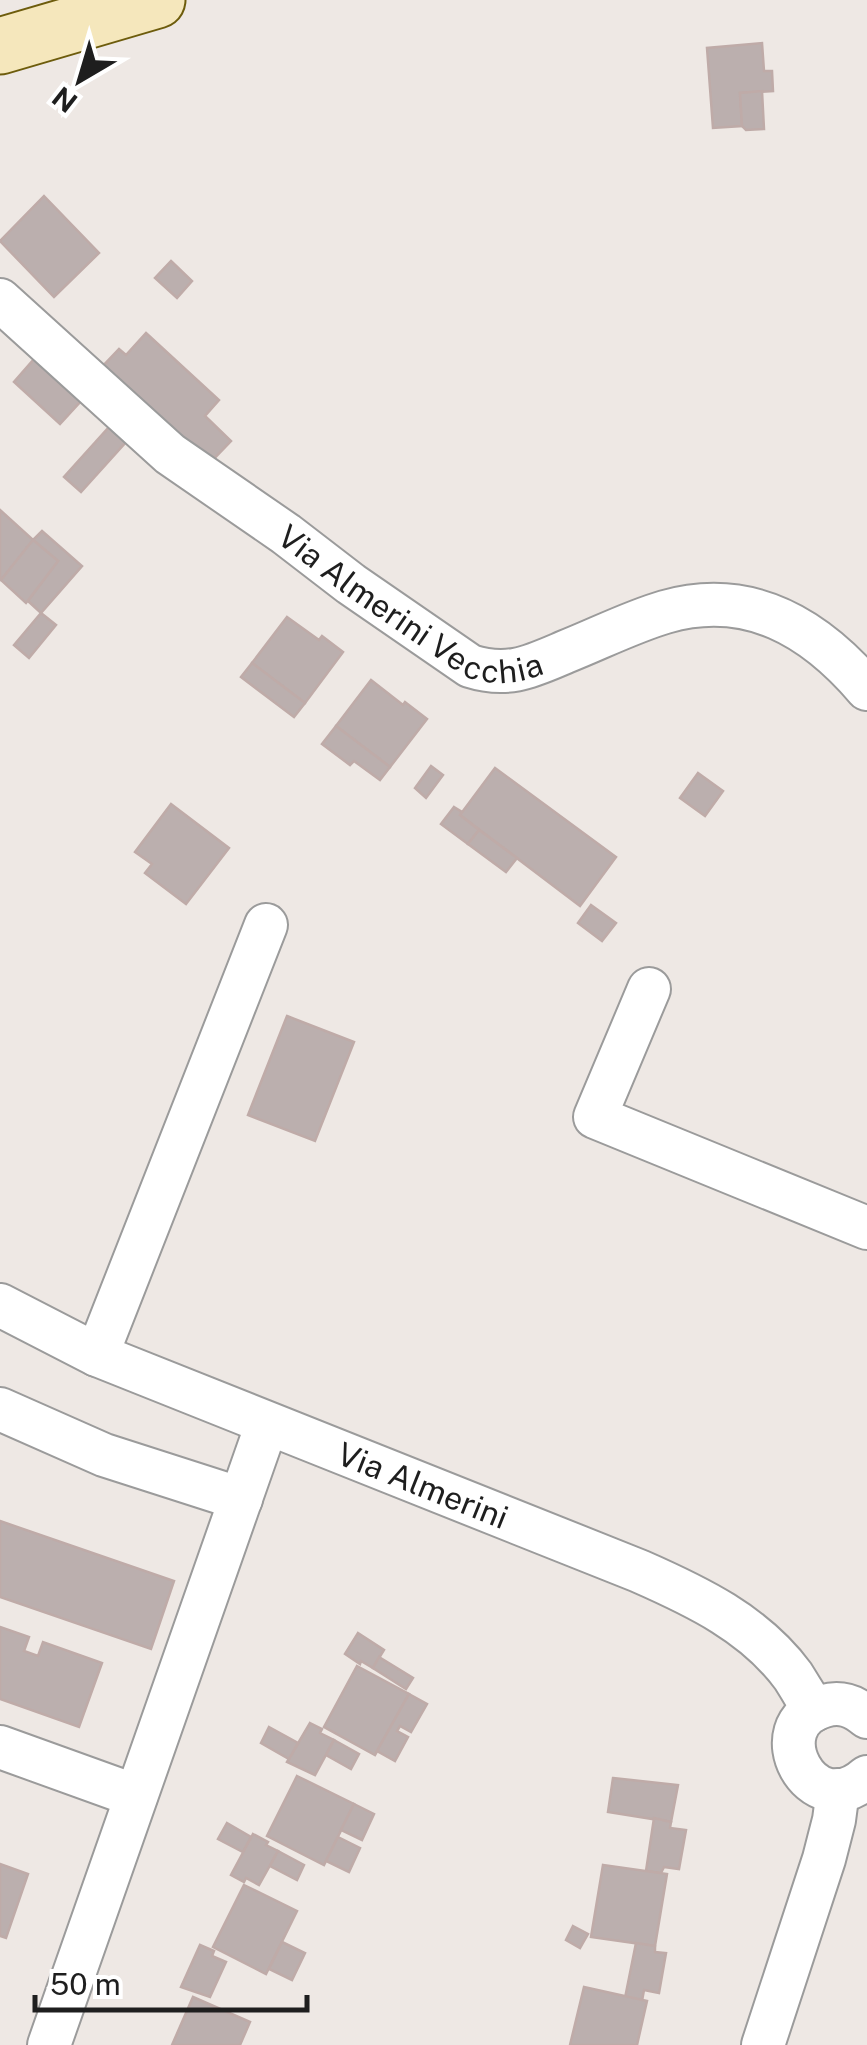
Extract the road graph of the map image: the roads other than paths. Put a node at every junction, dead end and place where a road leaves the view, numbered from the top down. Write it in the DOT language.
graph roads {
  1 [pos="157,0"];
  2 [pos="0,25"];
  3 [pos="64,25"];
  4 [pos="0,46"];
  5 [pos="0,300"];
  6 [pos="867,689"];
  7 [pos="266,925"];
  8 [pos="649,989"];
  9 [pos="867,1228"];
  10 [pos="0,1305"];
  11 [pos="98,1355"];
  12 [pos="0,1409"];
  13 [pos="267,1424"];
  14 [pos="241,1499"];
  15 [pos="814,1710"];
  16 [pos="867,1717"];
  17 [pos="0,1746"];
  18 [pos="853,1783"];
  19 [pos="136,1796"];
  20 [pos="49,2045"];
  21 [pos="763,2045"];
  1 -- 3 [label="main road"];
  2 -- 3 [label="main road"];
  3 -- 4 [label="main road"];
  5 -- 6 [label="street, Via Almerini Vecchia"];
  7 -- 11 [label="street"];
  8 -- 9 [label="street"];
  10 -- 11 [label="street, Via Almerini"];
  11 -- 13 [label="street, Via Almerini"];
  12 -- 14 [label="street"];
  13 -- 14 [label="street"];
  13 -- 15 [label="street, Via Almerini"];
  14 -- 19 [label="street"];
  15 -- 16 [label="street"];
  15 -- 18 [label="street"];
  17 -- 19 [label="street"];
  18 -- 21 [label="street"];
  19 -- 20 [label="street"];
}
